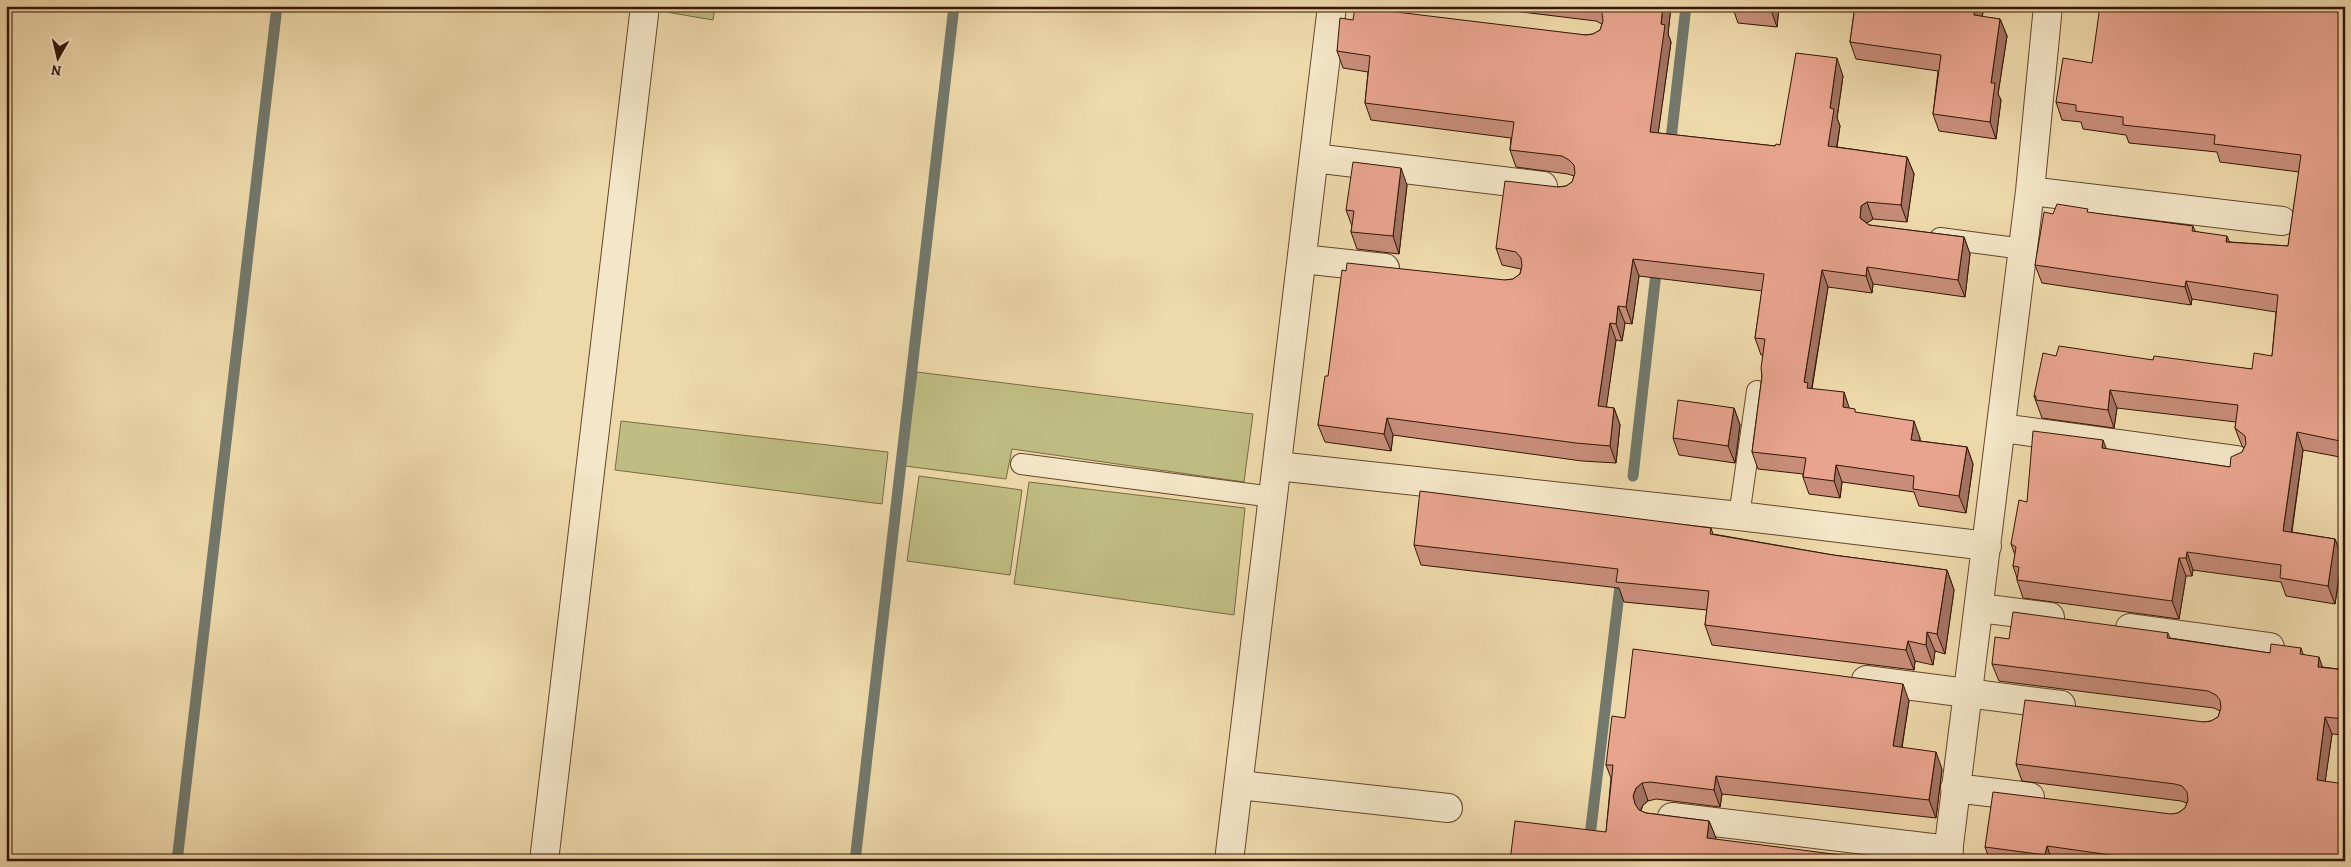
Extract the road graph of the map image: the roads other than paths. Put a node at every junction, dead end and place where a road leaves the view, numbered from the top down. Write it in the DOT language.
graph roads {
  1 [pos="646,6"];
  2 [pos="1332,6"];
  3 [pos="2048,6"];
  4 [pos="1314,158"];
  5 [pos="1566,189"];
  6 [pos="2030,191"];
  7 [pos="2282,221"];
  8 [pos="1926,236"];
  9 [pos="2023,249"];
  10 [pos="1302,259"];
  11 [pos="1407,271"];
  12 [pos="1757,391"];
  13 [pos="2002,428"];
  14 [pos="2237,460"];
  15 [pos="1021,464"];
  16 [pos="1277,466"];
  17 [pos="1273,496"];
  18 [pos="1739,516"];
  19 [pos="1987,546"];
  20 [pos="1980,608"];
  21 [pos="2077,621"];
  22 [pos="2106,625"];
  23 [pos="2270,647"];
  24 [pos="1839,676"];
  25 [pos="1968,692"];
  26 [pos="2085,708"];
  27 [pos="1238,785"];
  28 [pos="1955,788"];
  29 [pos="2052,800"];
  30 [pos="1448,808"];
  31 [pos="1655,815"];
  32 [pos="1948,856"];
  33 [pos="544,861"];
  34 [pos="1230,861"];
  1 -- 33 [label="street"];
  2 -- 4 [label="street"];
  3 -- 6 [label="street"];
  4 -- 5 [label="street"];
  4 -- 10 [label="street"];
  6 -- 7 [label="street"];
  6 -- 9 [label="street"];
  8 -- 9 [label="lane"];
  9 -- 13 [label="street"];
  10 -- 11 [label="street"];
  10 -- 16 [label="street"];
  12 -- 18 [label="lane"];
  13 -- 14 [label="street"];
  13 -- 19 [label="street"];
  15 -- 17 [label="lane"];
  16 -- 17 [label="street"];
  16 -- 18 [label="street"];
  17 -- 27 [label="street"];
  18 -- 19 [label="street"];
  19 -- 20 [label="street"];
  20 -- 21 [label="street"];
  20 -- 25 [label="street"];
  22 -- 23 [label="street"];
  24 -- 25 [label="street"];
  25 -- 26 [label="street"];
  25 -- 28 [label="street"];
  27 -- 30 [label="street"];
  27 -- 34 [label="street"];
  28 -- 29 [label="street"];
  28 -- 32 [label="street"];
  31 -- 32 [label="street"];
}
